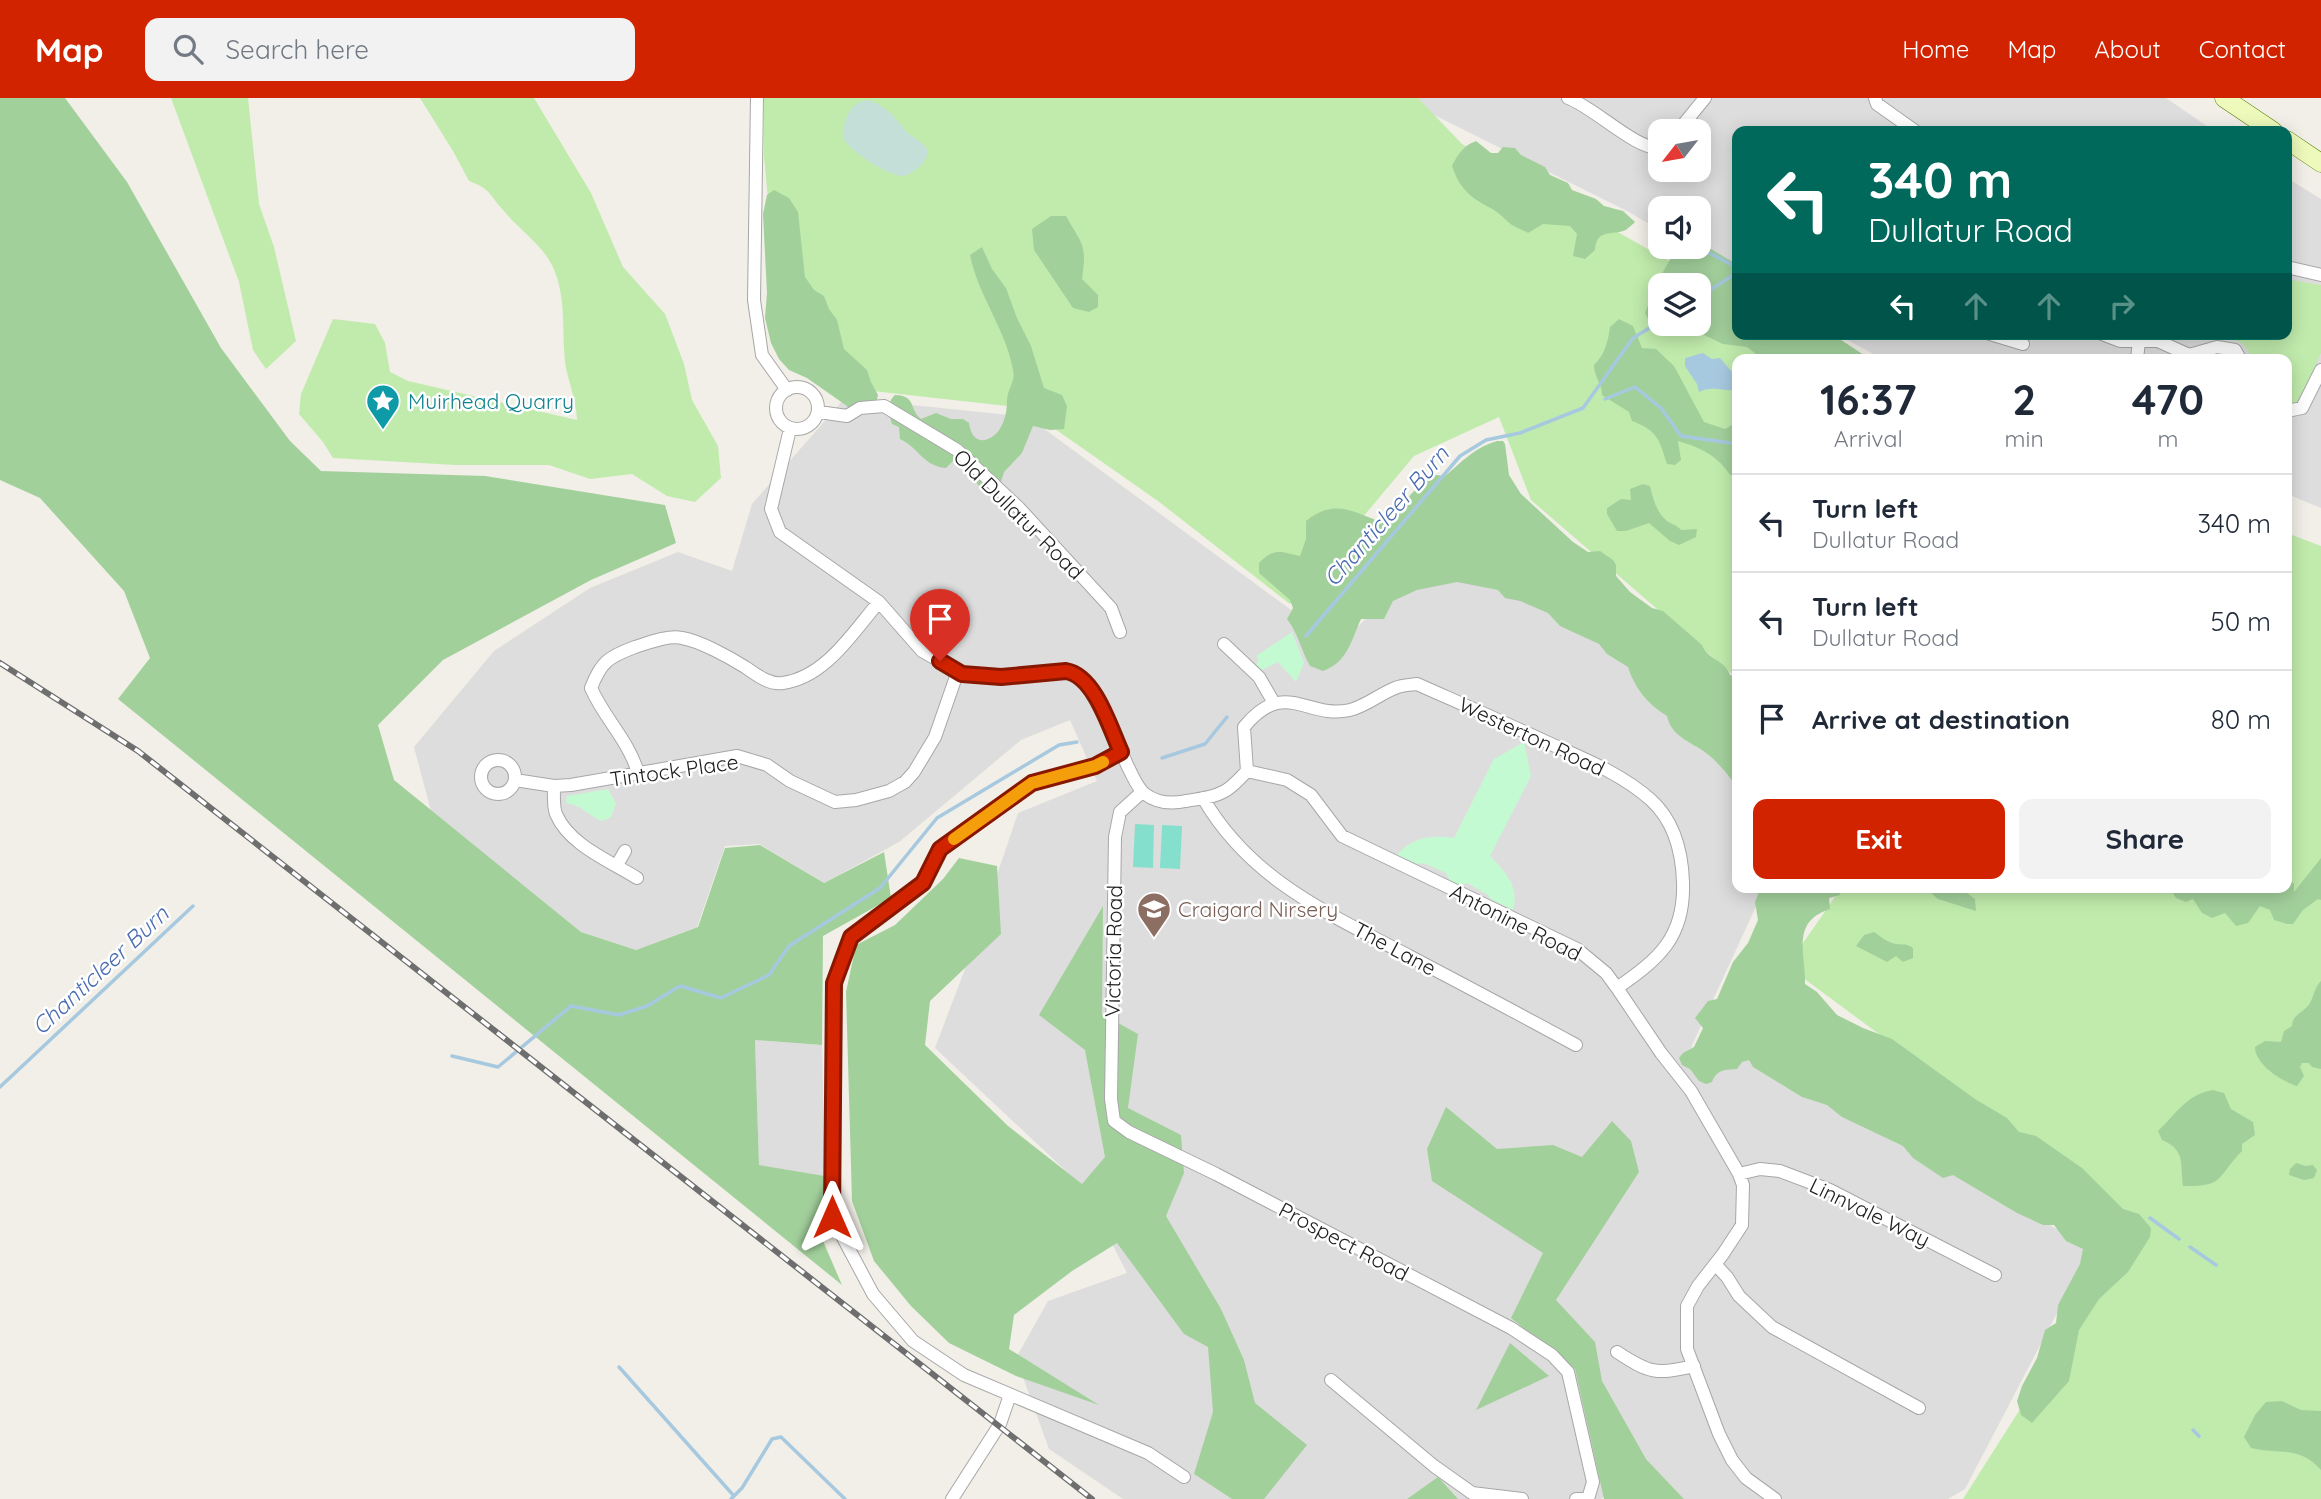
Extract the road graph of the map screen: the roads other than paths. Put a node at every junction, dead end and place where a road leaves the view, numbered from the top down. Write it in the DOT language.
graph roads {
  1 [pos="757,98"];
  2 [pos="1568,98"];
  3 [pos="1705,98"];
  4 [pos="1875,98"];
  5 [pos="2224,98"];
  6 [pos="1688,119"];
  7 [pos="1908,126"];
  8 [pos="2266,126"];
  9 [pos="2292,144"];
  10 [pos="1648,146"];
  11 [pos="2321,163"];
  12 [pos="2292,268"];
  13 [pos="2321,275"];
  14 [pos="2010,340"];
  15 [pos="2117,340"];
  16 [pos="2139,341"];
  17 [pos="2023,344"];
  18 [pos="2138,354"];
  19 [pos="2187,354"];
  20 [pos="2192,354"];
  21 [pos="2237,354"];
  22 [pos="2321,370"];
  23 [pos="786,390"];
  24 [pos="2292,410"];
  25 [pos="819,412"];
  26 [pos="790,429"];
  27 [pos="879,602"];
  28 [pos="1121,632"];
  29 [pos="1224,644"];
  30 [pos="958,671"];
  31 [pos="1274,703"];
  32 [pos="1121,752"];
  33 [pos="1247,771"];
  34 [pos="638,773"];
  35 [pos="515,780"];
  36 [pos="554,786"];
  37 [pos="1142,792"];
  38 [pos="1203,798"];
  39 [pos="625,851"];
  40 [pos="617,865"];
  41 [pos="637,878"];
  42 [pos="1617,988"];
  43 [pos="1576,1045"];
  44 [pos="1114,1121"];
  45 [pos="1739,1174"];
  46 [pos="1715,1264"];
  47 [pos="1995,1275"];
  48 [pos="1617,1352"];
  49 [pos="1694,1366"];
  50 [pos="1331,1380"];
  51 [pos="1010,1395"];
  52 [pos="1919,1408"];
  53 [pos="1184,1477"];
  54 [pos="952,1499"];
  55 [pos="1522,1499"];
  56 [pos="1576,1499"];
  57 [pos="1775,1499"];
  1 -- 23 [label="street"];
  2 -- 10 [label="street"];
  3 -- 6 [label="street"];
  4 -- 7 [label="street"];
  5 -- 8 [label="street"];
  9 -- 11 [label="street"];
  12 -- 13 [label="street"];
  14 -- 17 [label="street"];
  15 -- 16 [label="street"];
  16 -- 18 [label="street"];
  16 -- 19 [label="street"];
  20 -- 21 [label="street"];
  22 -- 24 [label="street"];
  23 -- 25 [label="street"];
  23 -- 26 [label="street"];
  25 -- 26 [label="street"];
  25 -- 28 [label="street, Old Dullatur Road"];
  26 -- 27 [label="street"];
  27 -- 30 [label="street"];
  27 -- 34 [label="street"];
  29 -- 31 [label="street"];
  30 -- 32 [label="street"];
  30 -- 34 [label="street, Tintock Place"];
  31 -- 33 [label="street"];
  31 -- 42 [label="street, Westerton Road"];
  32 -- 37 [label="street"];
  32 -- 51 [label="street"];
  33 -- 38 [label="street"];
  33 -- 42 [label="street, Antonine Road"];
  34 -- 36 [label="street, Tintock Place"];
  35 -- 36 [label="street, Tintock Place"];
  36 -- 40 [label="street"];
  37 -- 38 [label="street"];
  37 -- 44 [label="street, Victoria Road"];
  38 -- 43 [label="street, The Lane"];
  39 -- 40 [label="street"];
  40 -- 41 [label="street"];
  42 -- 45 [label="street, Antonine Road"];
  44 -- 56 [label="street, Prospect Road"];
  45 -- 46 [label="street, Antonine Road"];
  45 -- 47 [label="street, Linnvale Way"];
  46 -- 49 [label="street, Antonine Road"];
  46 -- 52 [label="street"];
  48 -- 49 [label="street"];
  49 -- 57 [label="street, Antonine Road"];
  50 -- 55 [label="street"];
  51 -- 53 [label="street"];
  51 -- 54 [label="street"];
}
